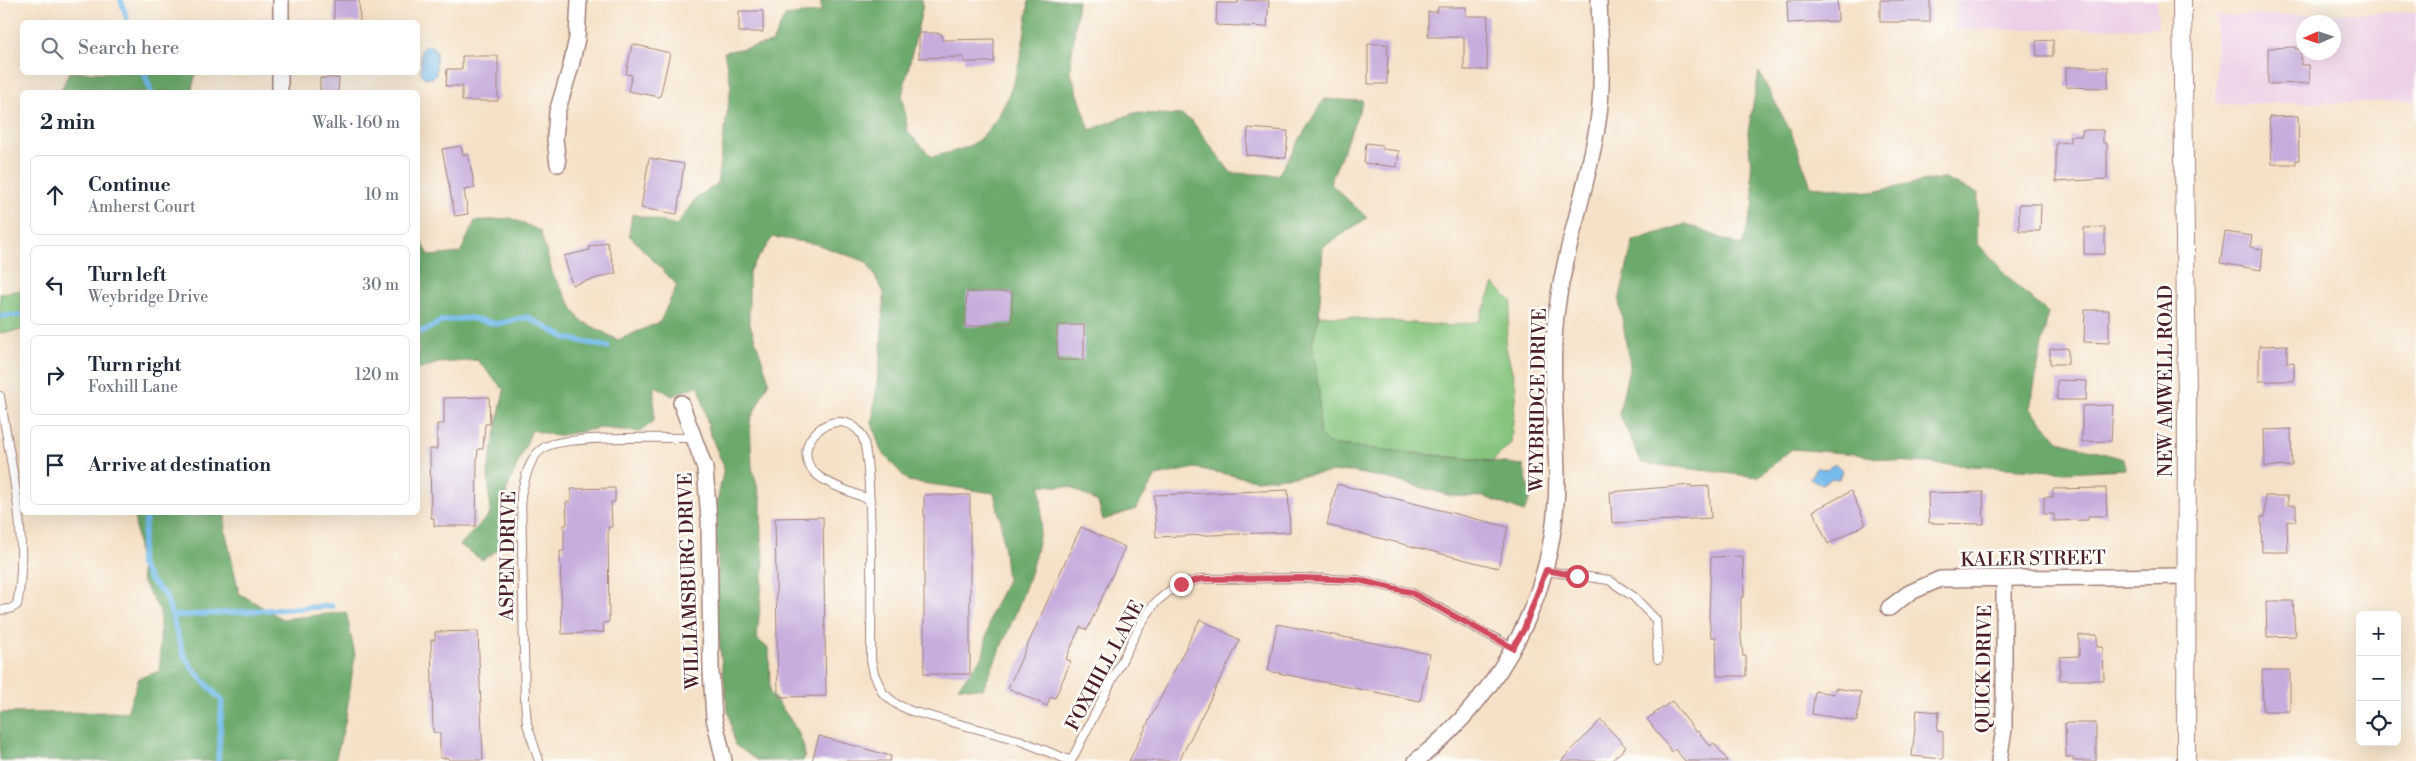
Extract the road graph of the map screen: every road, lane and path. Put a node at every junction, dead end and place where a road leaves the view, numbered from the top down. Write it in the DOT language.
graph roads {
  1 [pos="281,0"];
  2 [pos="579,0"];
  3 [pos="1599,0"];
  4 [pos="2182,0"];
  5 [pos="281,20"];
  6 [pos="280,75"];
  7 [pos="280,90"];
  8 [pos="558,164"];
  9 [pos="0,396"];
  10 [pos="681,403"];
  11 [pos="695,438"];
  12 [pos="870,500"];
  13 [pos="1546,570"];
  14 [pos="2186,576"];
  15 [pos="2004,578"];
  16 [pos="1888,608"];
  17 [pos="0,610"];
  18 [pos="1513,648"];
  19 [pos="1658,659"];
  20 [pos="539,761"];
  21 [pos="724,761"];
  22 [pos="1071,761"];
  23 [pos="1416,761"];
  24 [pos="1999,761"];
  25 [pos="2186,761"];
  1 -- 5 [label="street"];
  2 -- 8 [label="street"];
  3 -- 13 [label="street, WEYBRIDGE DRIVE"];
  4 -- 14 [label="street, NEW AMWELL ROAD"];
  6 -- 7 [label="street"];
  9 -- 17 [label="lane"];
  10 -- 11 [label="street, WILLIAMSBURG DRIVE"];
  11 -- 20 [label="lane, ASPEN DRIVE"];
  11 -- 21 [label="street, WILLIAMSBURG DRIVE"];
  12 -- 12 [label="lane"];
  12 -- 22 [label="lane"];
  13 -- 18 [label="street, WEYBRIDGE DRIVE"];
  13 -- 19 [label="lane"];
  14 -- 15 [label="street, KALER STREET"];
  14 -- 25 [label="street, NEW AMWELL ROAD"];
  15 -- 16 [label="street, KALER STREET"];
  15 -- 24 [label="street, QUICK DRIVE"];
  18 -- 22 [label="lane, FOXHILL LANE"];
  18 -- 23 [label="street, WEYBRIDGE DRIVE"];
}
